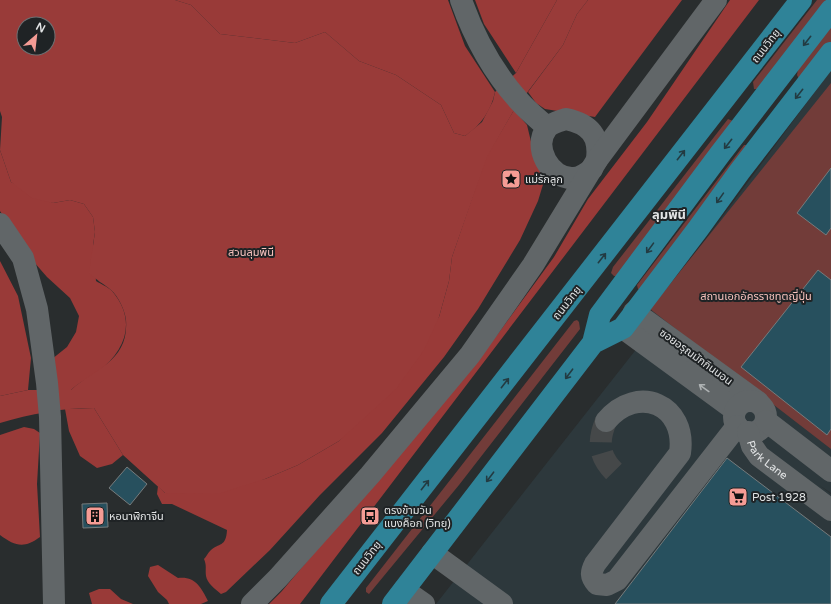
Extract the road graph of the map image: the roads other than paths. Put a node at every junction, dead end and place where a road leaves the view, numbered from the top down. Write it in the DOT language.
graph roads {
  1 [pos="461,0"];
  2 [pos="716,0"];
  3 [pos="801,0"];
  4 [pos="831,10"];
  5 [pos="831,52"];
  6 [pos="725,99"];
  7 [pos="748,118"];
  8 [pos="547,127"];
  9 [pos="769,134"];
  10 [pos="595,164"];
  11 [pos="0,224"];
  12 [pos="587,278"];
  13 [pos="614,298"];
  14 [pos="628,320"];
  15 [pos="593,343"];
  16 [pos="749,418"];
  17 [pos="606,421"];
  18 [pos="831,471"];
  19 [pos="831,510"];
  20 [pos="432,553"];
  21 [pos="460,560"];
  22 [pos="399,597"];
  23 [pos="54,604"];
  24 [pos="252,604"];
  25 [pos="331,604"];
  26 [pos="424,604"];
  27 [pos="502,604"];
  28 [pos="518,604"];
  1 -- 8 [label="street"];
  2 -- 10 [label="street"];
  3 -- 6 [label="main road, ถนนวิทยุ"];
  4 -- 7 [label="main road, one-way"];
  5 -- 9 [label="main road, one-way"];
  6 -- 7 [label="main road"];
  12 -- 6 [label="main road, ถนนวิทยุ, one-way"];
  7 -- 9 [label="main road"];
  7 -- 13 [label="main road, one-way"];
  8 -- 10 [label="street"];
  8 -- 10 [label="street"];
  9 -- 14 [label="main road, one-way"];
  10 -- 24 [label="street"];
  11 -- 23 [label="street"];
  12 -- 13 [label="main road"];
  25 -- 12 [label="main road, ถนนวิทยุ, one-way"];
  13 -- 14 [label="main road"];
  13 -- 15 [label="main road"];
  14 -- 15 [label="main road"];
  14 -- 16 [label="street, ซอยอรุณมักกินนอน"];
  15 -- 20 [label="main road, one-way"];
  16 -- 17 [label="street"];
  16 -- 18 [label="street, ซอยอรุณมักกินนอน"];
  16 -- 19 [label="street, Park Lane"];
  20 -- 22 [label="main road"];
  20 -- 27 [label="street"];
  21 -- 28 [label="street"];
  22 -- 26 [label="street"];
}
